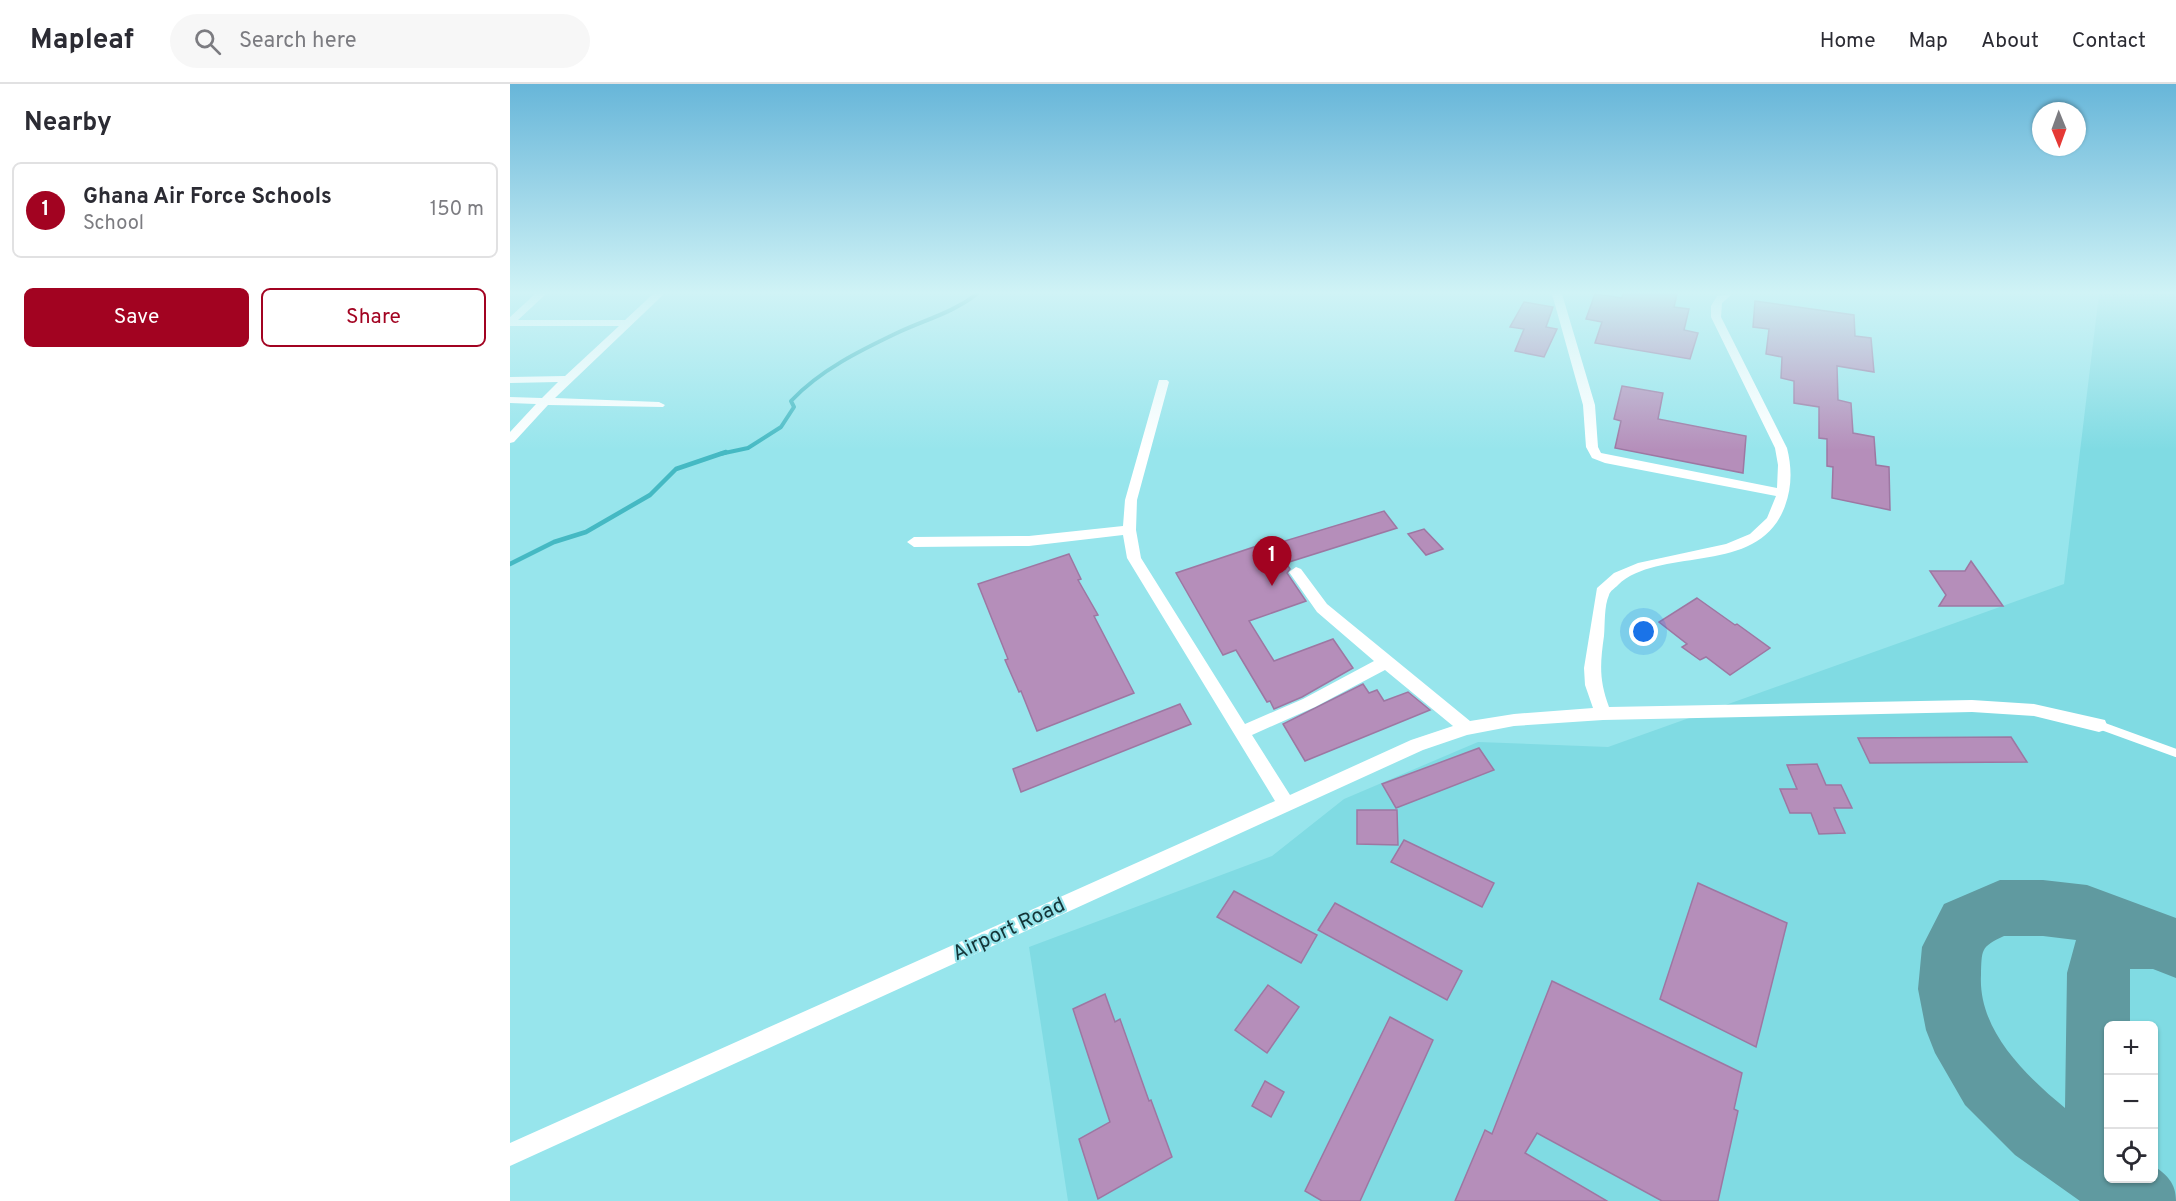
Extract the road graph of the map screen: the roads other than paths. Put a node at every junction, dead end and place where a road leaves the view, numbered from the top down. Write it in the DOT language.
graph roads {
  1 [pos="603,346"];
  2 [pos="1572,346"];
  3 [pos="1730,346"];
  4 [pos="510,380"];
  5 [pos="567,380"];
  6 [pos="1163,382"];
  7 [pos="510,400"];
  8 [pos="546,400"];
  9 [pos="659,405"];
  10 [pos="510,438"];
  11 [pos="1783,493"];
  12 [pos="1129,530"];
  13 [pos="915,542"];
  14 [pos="1296,572"];
  15 [pos="1386,662"];
  16 [pos="1603,714"];
  17 [pos="2099,725"];
  18 [pos="1467,728"];
  19 [pos="1241,733"];
  20 [pos="2176,753"];
  21 [pos="1286,804"];
  22 [pos="510,1155"];
  1 -- 5 [label="street"];
  2 -- 11 [label="street"];
  3 -- 11 [label="street"];
  4 -- 5 [label="street"];
  5 -- 8 [label="street"];
  6 -- 12 [label="street"];
  7 -- 8 [label="street"];
  8 -- 9 [label="street"];
  8 -- 10 [label="street"];
  11 -- 16 [label="street"];
  12 -- 13 [label="street"];
  12 -- 19 [label="street"];
  14 -- 15 [label="street"];
  15 -- 18 [label="street"];
  15 -- 19 [label="street"];
  16 -- 17 [label="street, Airport Road"];
  16 -- 18 [label="street, Airport Road"];
  17 -- 20 [label="lane"];
  18 -- 21 [label="street, Airport Road"];
  19 -- 21 [label="street"];
  21 -- 22 [label="street, Airport Road"];
}
